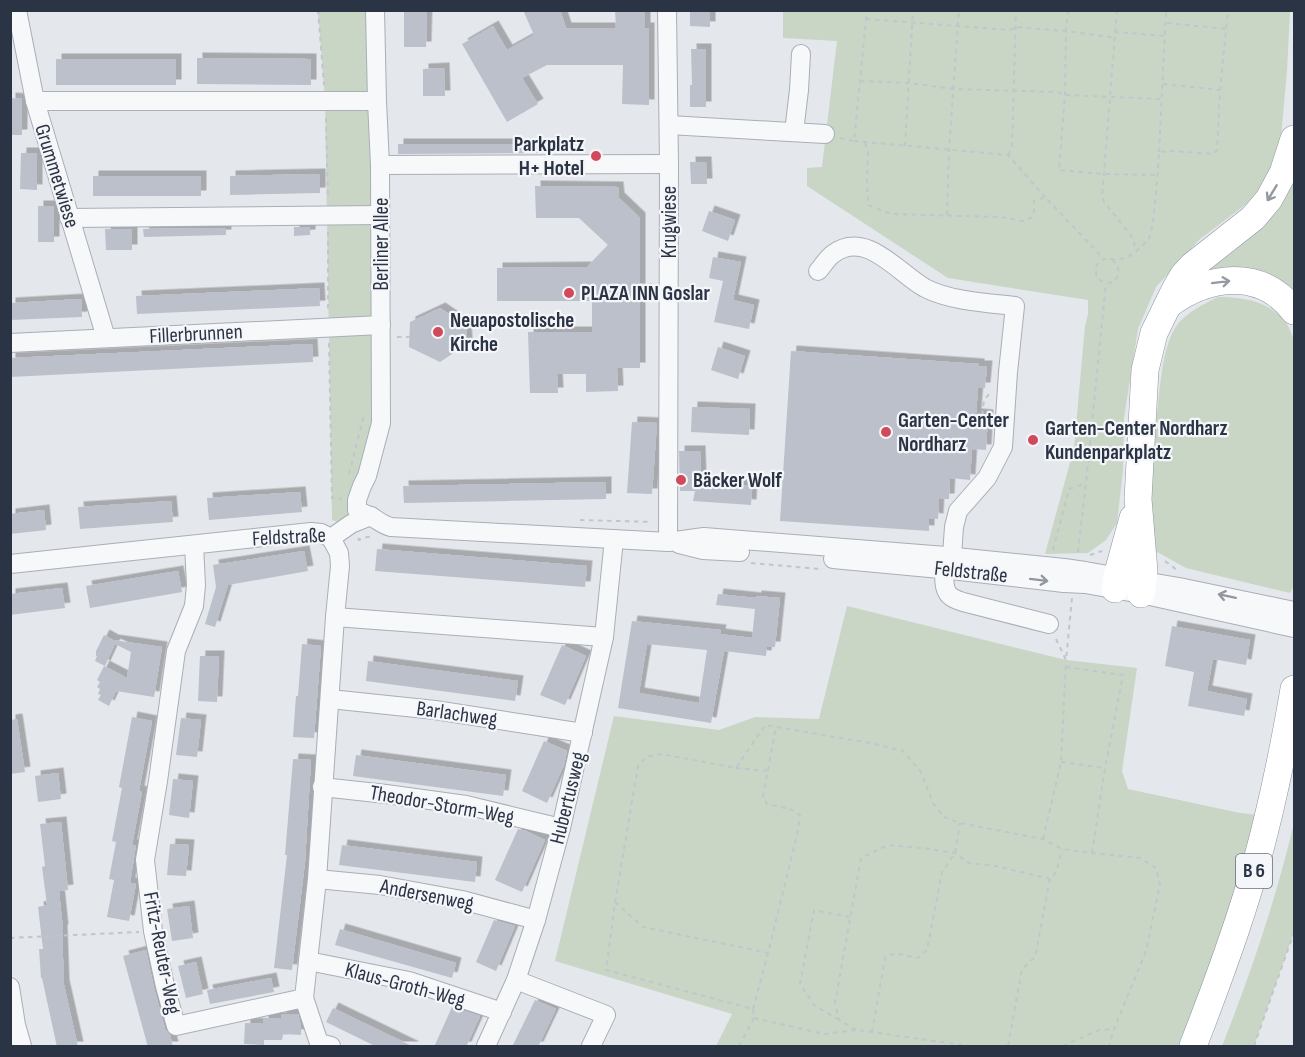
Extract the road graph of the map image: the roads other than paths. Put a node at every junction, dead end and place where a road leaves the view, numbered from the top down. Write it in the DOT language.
graph roads {
  1 [pos="17,10"];
  2 [pos="375,10"];
  3 [pos="667,10"];
  4 [pos="801,54"];
  5 [pos="35,100"];
  6 [pos="377,101"];
  7 [pos="669,125"];
  8 [pos="794,132"];
  9 [pos="825,134"];
  10 [pos="1294,139"];
  11 [pos="669,164"];
  12 [pos="380,165"];
  13 [pos="380,215"];
  14 [pos="69,218"];
  15 [pos="818,271"];
  16 [pos="1169,304"];
  17 [pos="1294,311"];
  18 [pos="381,325"];
  19 [pos="106,338"];
  20 [pos="10,343"];
  21 [pos="1138,499"];
  22 [pos="370,516"];
  23 [pos="332,538"];
  24 [pos="614,539"];
  25 [pos="668,542"];
  26 [pos="194,545"];
  27 [pos="948,563"];
  28 [pos="10,564"];
  29 [pos="1116,582"];
  30 [pos="1142,587"];
  31 [pos="1294,611"];
  32 [pos="1273,614"];
  33 [pos="335,617"];
  34 [pos="1049,624"];
  35 [pos="1294,628"];
  36 [pos="603,637"];
  37 [pos="1294,689"];
  38 [pos="330,699"];
  39 [pos="583,733"];
  40 [pos="1294,776"];
  41 [pos="322,788"];
  42 [pos="561,828"];
  43 [pos="316,879"];
  44 [pos="536,920"];
  45 [pos="308,961"];
  46 [pos="516,980"];
  47 [pos="10,987"];
  48 [pos="304,998"];
  49 [pos="502,1012"];
  50 [pos="22,1047"];
  51 [pos="331,1047"];
  52 [pos="486,1047"];
  53 [pos="591,1047"];
  54 [pos="1193,1047"];
  55 [pos="1212,1047"];
  1 -- 5 [label="street, Grummetwiese"];
  2 -- 6 [label="street, Berliner Allee"];
  3 -- 7 [label="street, Krugwiese"];
  4 -- 8 [label="street"];
  5 -- 6 [label="street"];
  5 -- 14 [label="street, Grummetwiese"];
  6 -- 12 [label="street, Berliner Allee"];
  7 -- 8 [label="street"];
  7 -- 11 [label="street, Krugwiese"];
  8 -- 9 [label="street"];
  10 -- 16 [label="highway, one-way"];
  11 -- 12 [label="street"];
  11 -- 25 [label="street, Krugwiese"];
  12 -- 13 [label="street, Berliner Allee"];
  13 -- 14 [label="street"];
  13 -- 18 [label="street, Berliner Allee"];
  14 -- 19 [label="street, Grummetwiese"];
  15 -- 27 [label="street"];
  16 -- 17 [label="highway, one-way"];
  16 -- 21 [label="highway"];
  18 -- 19 [label="street, Fillerbrunnen"];
  18 -- 22 [label="street, Berliner Allee"];
  19 -- 20 [label="street, Fillerbrunnen"];
  21 -- 29 [label="highway"];
  21 -- 30 [label="highway"];
  22 -- 23 [label="street, Feldstraße"];
  22 -- 24 [label="street, Feldstraße"];
  23 -- 26 [label="street, Feldstraße"];
  23 -- 33 [label="street"];
  24 -- 25 [label="street, Feldstraße"];
  24 -- 36 [label="street, Hubertusweg"];
  25 -- 27 [label="street, Feldstraße"];
  26 -- 28 [label="street, Feldstraße"];
  26 -- 48 [label="street, Fritz-Reuter-Weg"];
  27 -- 29 [label="street, Feldstraße, bridge"];
  27 -- 34 [label="street"];
  29 -- 30 [label="street, Feldstraße"];
  30 -- 32 [label="street, Feldstraße"];
  32 -- 30 [label="street, Feldstraße, one-way"];
  31 -- 32 [label="street"];
  32 -- 35 [label="street"];
  33 -- 36 [label="street"];
  33 -- 38 [label="street"];
  36 -- 39 [label="street, Hubertusweg"];
  37 -- 54 [label="highway, B 6"];
  38 -- 39 [label="street, Barlachweg"];
  38 -- 41 [label="street"];
  39 -- 42 [label="street, Hubertusweg"];
  40 -- 55 [label="highway, B 6"];
  41 -- 42 [label="street, Theodor-Storm-Weg"];
  41 -- 43 [label="street"];
  42 -- 44 [label="street, Hubertusweg"];
  43 -- 44 [label="street, Andersenweg"];
  43 -- 45 [label="street"];
  44 -- 46 [label="street, Hubertusweg"];
  45 -- 48 [label="street"];
  45 -- 49 [label="street, Klaus-Groth-Weg"];
  46 -- 49 [label="street, Hubertusweg"];
  46 -- 53 [label="street"];
  47 -- 50 [label="street"];
  48 -- 51 [label="street"];
  49 -- 52 [label="street, Hubertusweg"];
}
